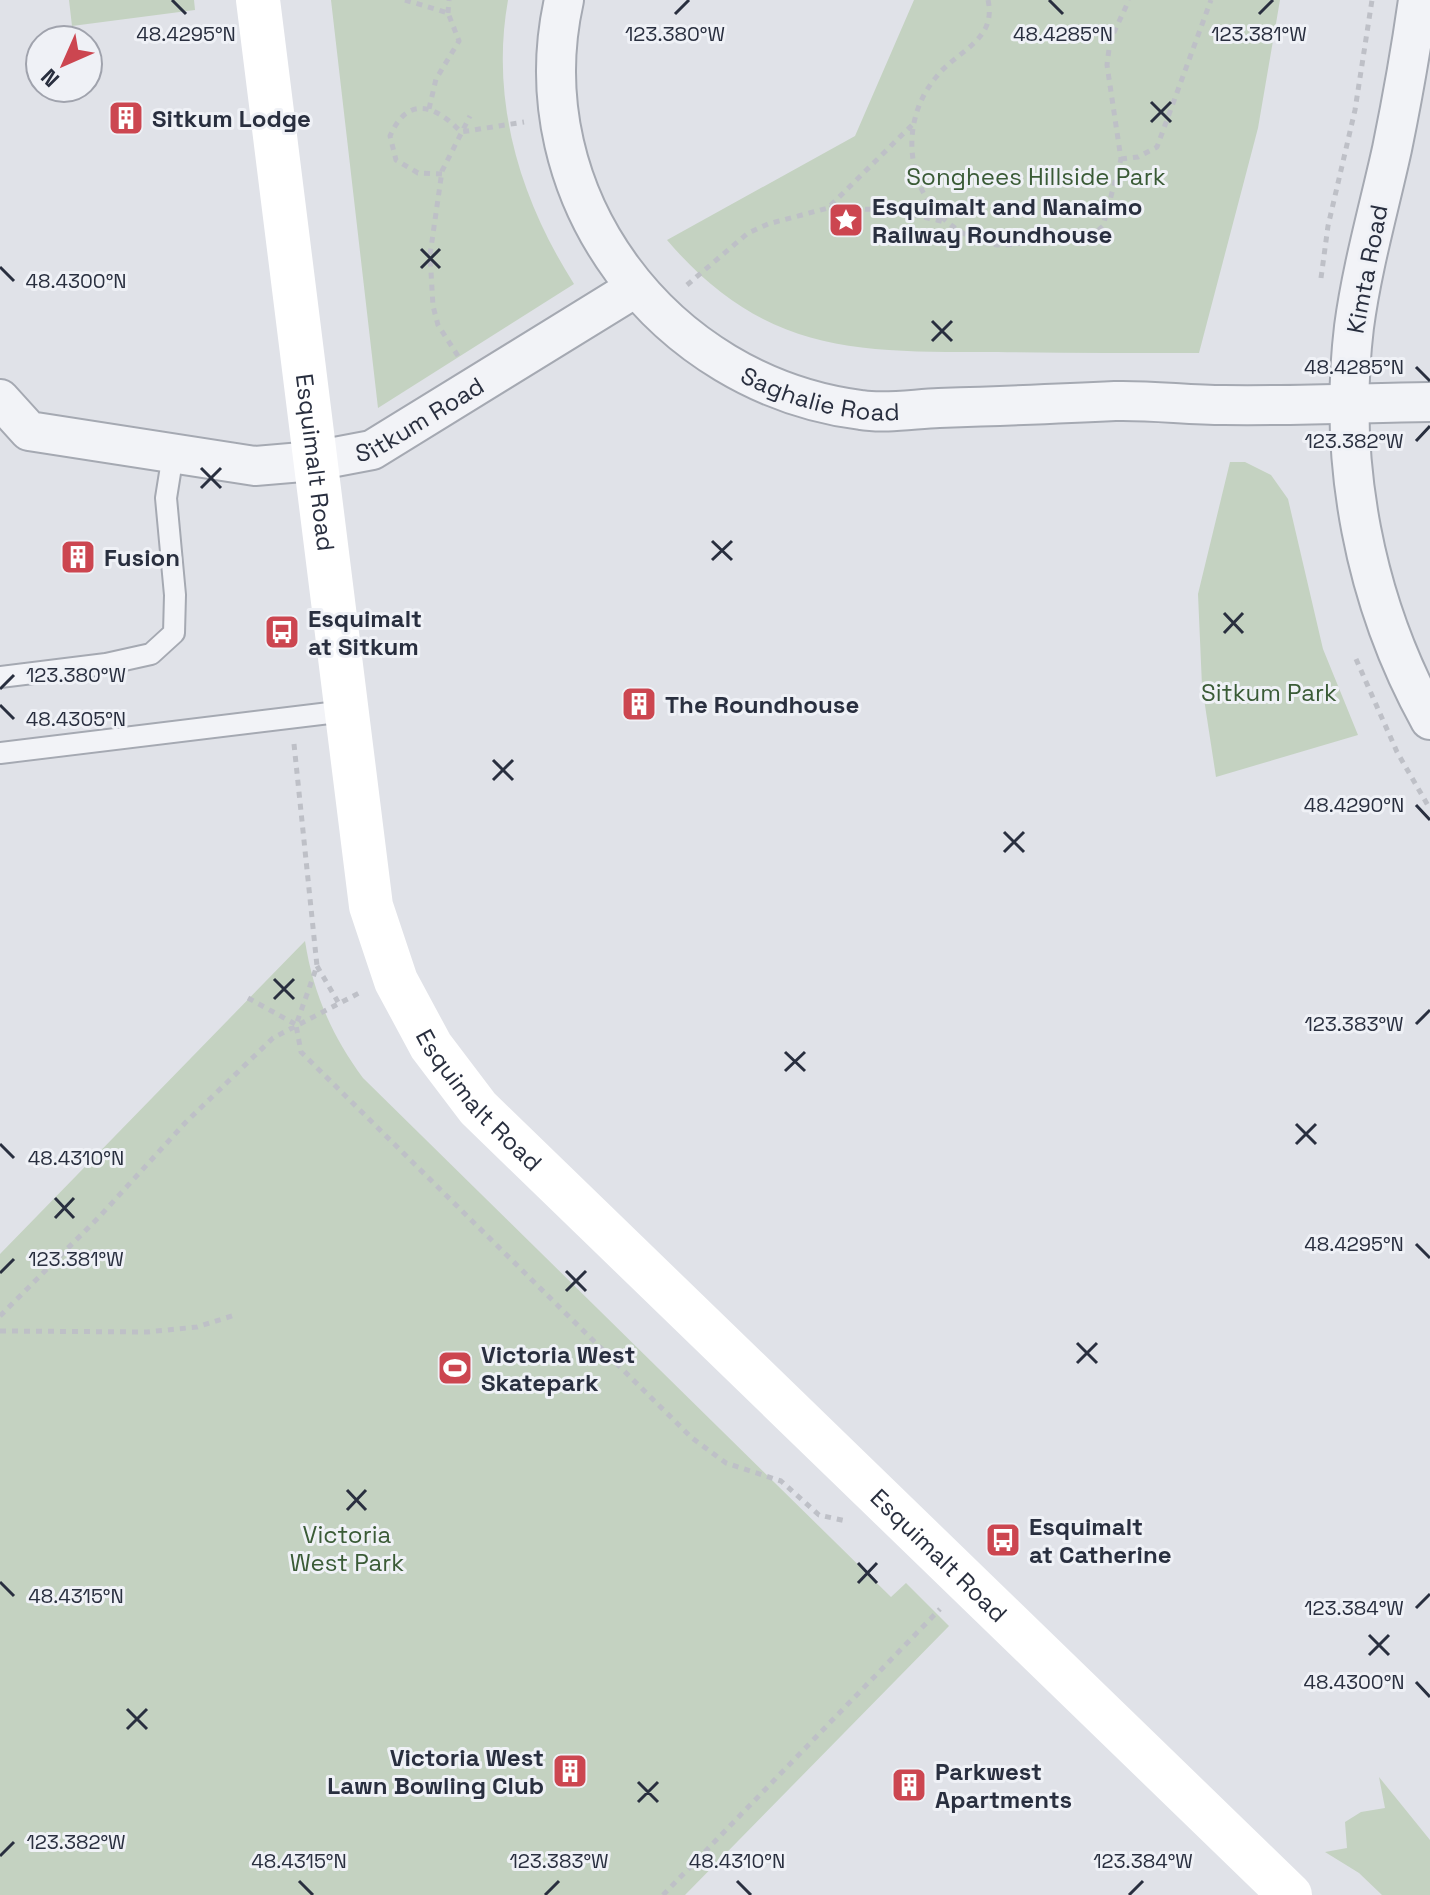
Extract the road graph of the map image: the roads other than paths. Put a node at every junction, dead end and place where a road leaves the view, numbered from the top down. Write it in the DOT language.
graph roads {
  1 [pos="258,0"];
  2 [pos="564,0"];
  3 [pos="1418,0"];
  4 [pos="647,301"];
  5 [pos="0,399"];
  6 [pos="1430,402"];
  7 [pos="1348,404"];
  8 [pos="173,454"];
  9 [pos="314,461"];
  10 [pos="0,677"];
  11 [pos="346,711"];
  12 [pos="1430,720"];
  13 [pos="0,753"];
  14 [pos="1290,1895"];
  1 -- 9 [label="main road, Esquimalt Road"];
  2 -- 4 [label="street, Saghalie Road"];
  3 -- 7 [label="street, Kimta Road"];
  4 -- 7 [label="street, Saghalie Road"];
  4 -- 9 [label="street, Sitkum Road"];
  5 -- 8 [label="street, Sitkum Road"];
  6 -- 7 [label="street, Saghalie Road"];
  7 -- 12 [label="street, Kimta Road"];
  8 -- 9 [label="street, Sitkum Road"];
  8 -- 10 [label="lane"];
  9 -- 11 [label="main road, Esquimalt Road"];
  11 -- 13 [label="lane"];
  11 -- 14 [label="main road, Esquimalt Road"];
}
